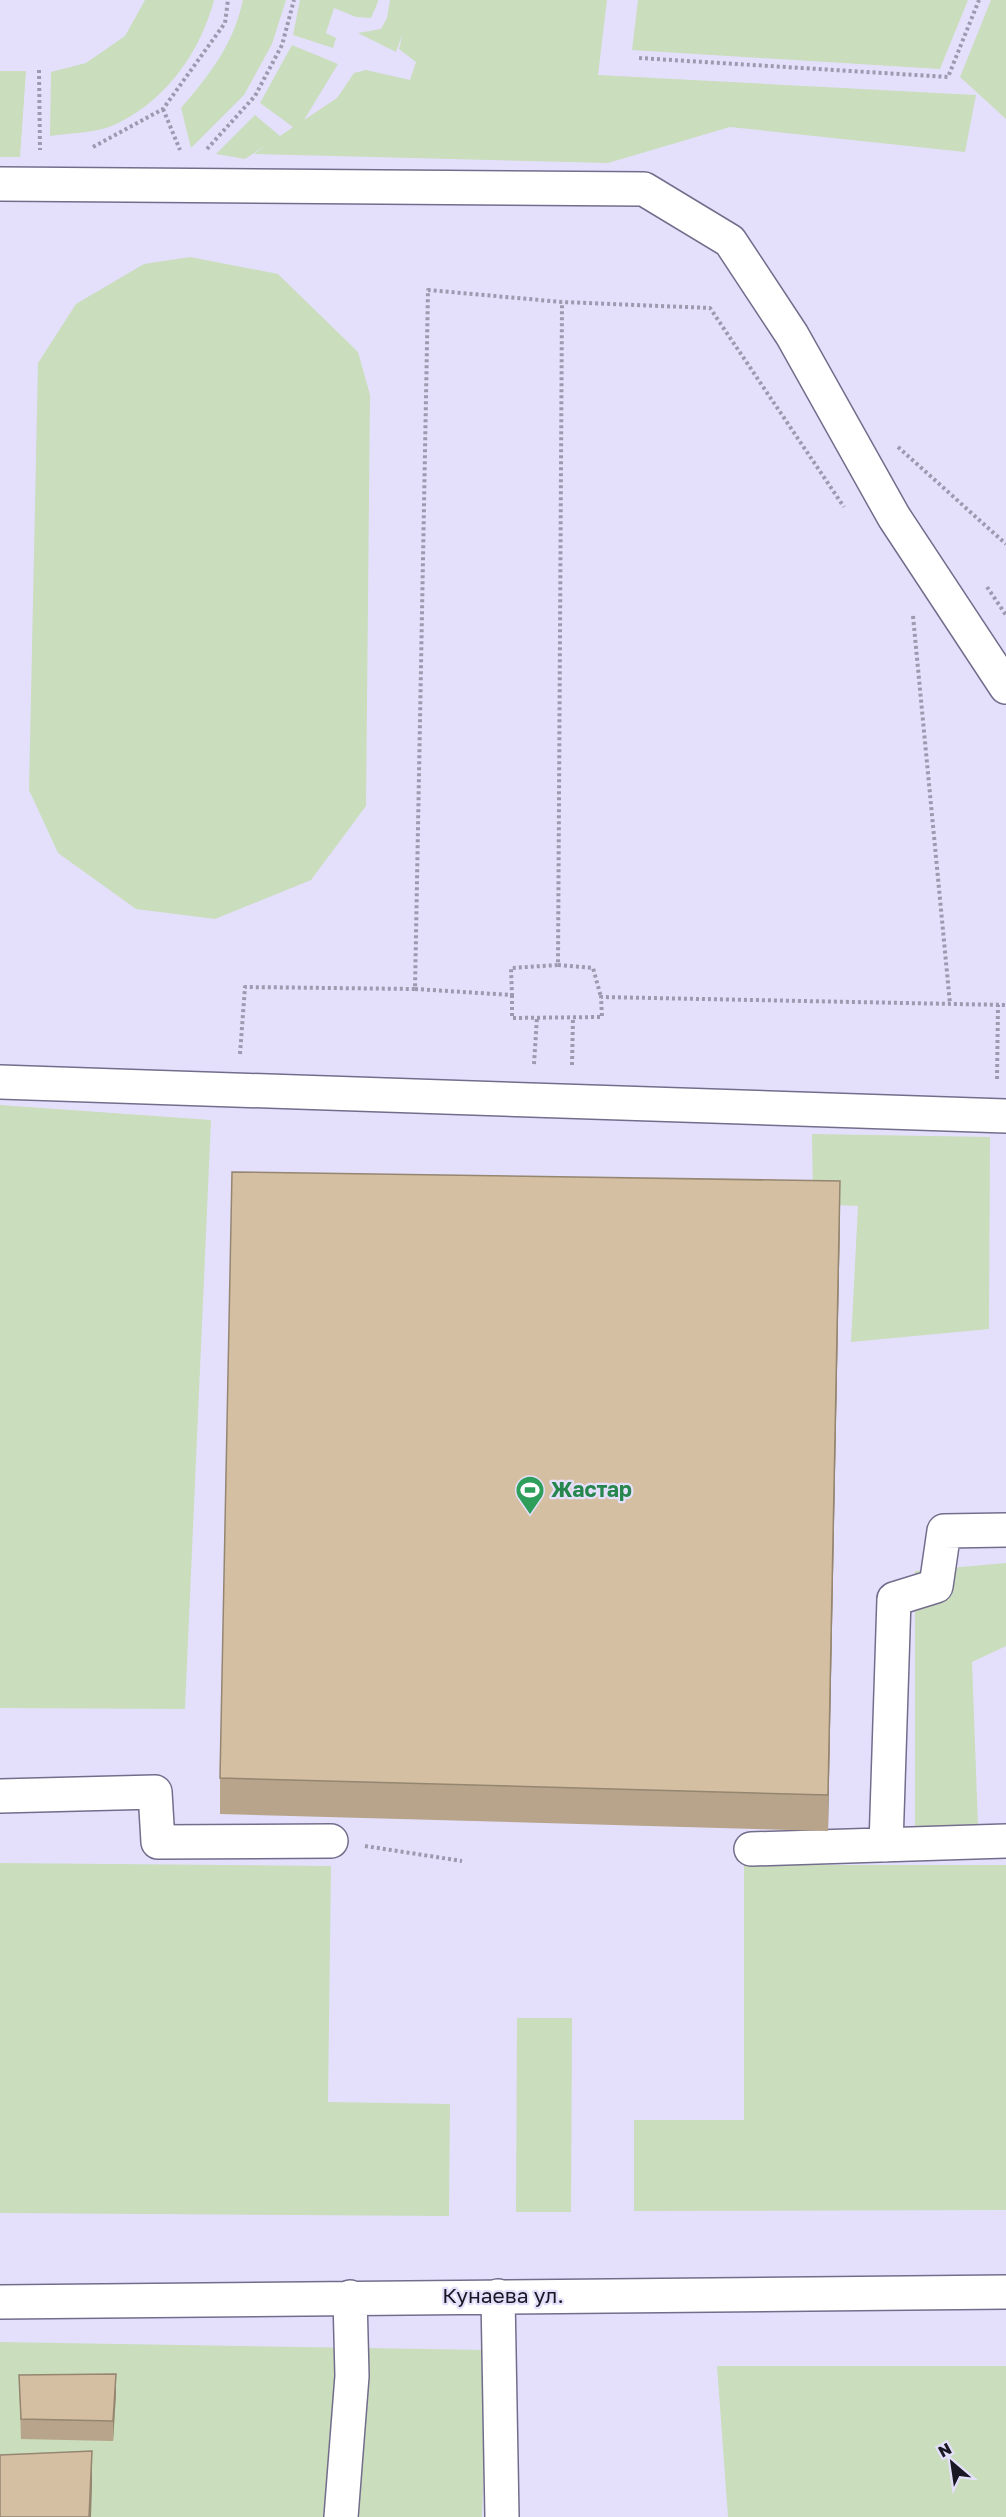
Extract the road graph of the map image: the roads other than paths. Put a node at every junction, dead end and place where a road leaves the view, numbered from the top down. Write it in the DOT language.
graph roads {
  1 [pos="0,184"];
  2 [pos="1006,687"];
  3 [pos="0,1082"];
  4 [pos="1001,1116"];
  5 [pos="1006,1530"];
  6 [pos="0,1796"];
  7 [pos="331,1841"];
  8 [pos="1006,1841"];
  9 [pos="886,1845"];
  10 [pos="751,1849"];
  11 [pos="1006,2292"];
  12 [pos="498,2296"];
  13 [pos="350,2297"];
  14 [pos="0,2302"];
  15 [pos="341,2517"];
  16 [pos="502,2517"];
  1 -- 2 [label="street"];
  3 -- 4 [label="street"];
  5 -- 9 [label="street"];
  6 -- 7 [label="street"];
  8 -- 9 [label="street"];
  9 -- 10 [label="street"];
  11 -- 12 [label="street, Кунаева ул."];
  12 -- 13 [label="street, Кунаева ул."];
  12 -- 16 [label="street"];
  13 -- 14 [label="street, Кунаева ул."];
  13 -- 15 [label="street"];
}
